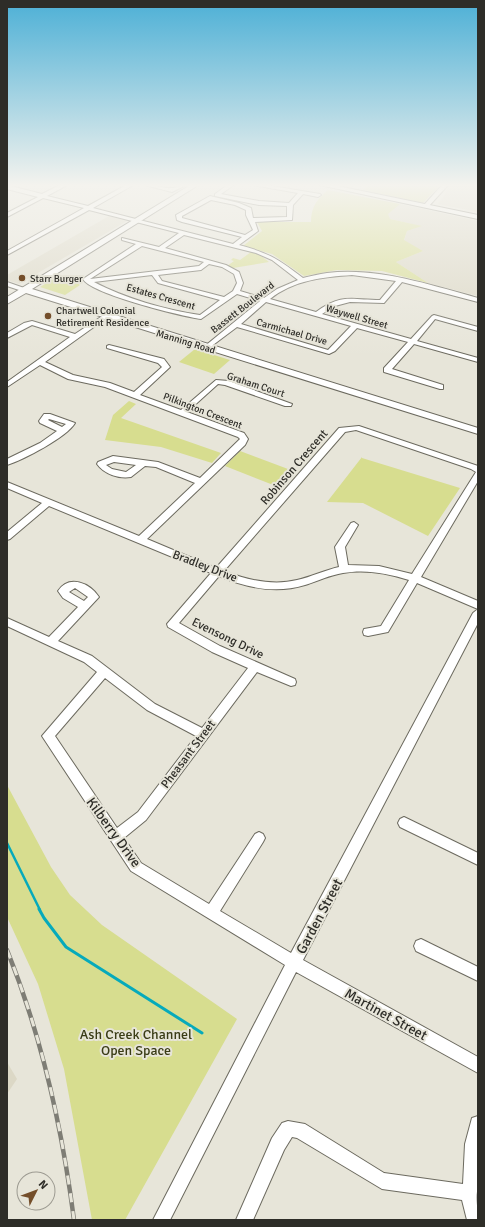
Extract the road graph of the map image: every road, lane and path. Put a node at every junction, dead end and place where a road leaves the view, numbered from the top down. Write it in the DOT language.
graph roads {
  1 [pos="28,241"];
  2 [pos="105,241"];
  3 [pos="131,241"];
  4 [pos="171,241"];
  5 [pos="220,241"];
  6 [pos="240,241"];
  7 [pos="140,244"];
  8 [pos="235,245"];
  9 [pos="160,249"];
  10 [pos="7,253"];
  11 [pos="208,262"];
  12 [pos="155,274"];
  13 [pos="302,280"];
  14 [pos="400,280"];
  15 [pos="87,281"];
  16 [pos="7,284"];
  17 [pos="25,290"];
  18 [pos="236,292"];
  19 [pos="226,300"];
  20 [pos="266,300"];
  21 [pos="478,300"];
  22 [pos="7,301"];
  23 [pos="107,314"];
  24 [pos="317,315"];
  25 [pos="236,325"];
  26 [pos="355,326"];
  27 [pos="478,329"];
  28 [pos="7,336"];
  29 [pos="76,337"];
  30 [pos="410,342"];
  31 [pos="210,346"];
  32 [pos="109,347"];
  33 [pos="475,360"];
  34 [pos="40,362"];
  35 [pos="7,385"];
  36 [pos="440,387"];
  37 [pos="135,395"];
  38 [pos="288,404"];
  39 [pos="182,413"];
  40 [pos="478,424"];
  41 [pos="63,431"];
  42 [pos="478,431"];
  43 [pos="7,462"];
  44 [pos="142,464"];
  45 [pos="478,470"];
  46 [pos="478,474"];
  47 [pos="201,482"];
  48 [pos="7,485"];
  49 [pos="48,502"];
  50 [pos="354,525"];
  51 [pos="7,537"];
  52 [pos="140,540"];
  53 [pos="344,569"];
  54 [pos="217,573"];
  55 [pos="415,579"];
  56 [pos="478,605"];
  57 [pos="85,606"];
  58 [pos="478,613"];
  59 [pos="7,622"];
  60 [pos="368,632"];
  61 [pos="50,642"];
  62 [pos="255,666"];
  63 [pos="103,672"];
  64 [pos="291,682"];
  65 [pos="202,734"];
  66 [pos="404,823"];
  67 [pos="115,837"];
  68 [pos="259,838"];
  69 [pos="478,859"];
  70 [pos="212,912"];
  71 [pos="421,946"];
  72 [pos="294,963"];
  73 [pos="478,974"];
  74 [pos="478,1065"];
  75 [pos="478,1124"];
  76 [pos="468,1193"];
  77 [pos="161,1220"];
  78 [pos="244,1220"];
  79 [pos="475,1220"];
  1 -- 10 [label="street"];
  2 -- 17 [label="main road"];
  3 -- 7 [label="street"];
  4 -- 9 [label="street"];
  5 -- 8 [label="street"];
  6 -- 8 [label="street"];
  7 -- 9 [label="street"];
  7 -- 15 [label="street"];
  8 -- 13 [label="street"];
  9 -- 11 [label="street"];
  11 -- 12 [label="street"];
  11 -- 18 [label="street"];
  12 -- 15 [label="street"];
  12 -- 19 [label="street"];
  13 -- 14 [label="street, Bassett Boulevard"];
  13 -- 20 [label="street, Bassett Boulevard"];
  14 -- 21 [label="street, Bassett Boulevard"];
  14 -- 24 [label="street"];
  15 -- 19 [label="street, Estates Crescent"];
  16 -- 17 [label="street"];
  17 -- 22 [label="main road"];
  17 -- 23 [label="main road, Manning Road"];
  18 -- 19 [label="street, Estates Crescent"];
  18 -- 20 [label="street, Waywell Street"];
  20 -- 24 [label="street, Waywell Street"];
  20 -- 25 [label="street, Bassett Boulevard"];
  23 -- 29 [label="street"];
  23 -- 31 [label="main road, Manning Road"];
  24 -- 26 [label="street, Waywell Street"];
  25 -- 26 [label="street, Carmichael Drive"];
  25 -- 31 [label="street, Bassett Boulevard"];
  26 -- 30 [label="street, Waywell Street"];
  27 -- 30 [label="street"];
  28 -- 29 [label="street"];
  29 -- 34 [label="street"];
  30 -- 33 [label="street, Waywell Street"];
  30 -- 36 [label="street"];
  31 -- 40 [label="main road, Manning Road"];
  31 -- 42 [label="main road, Manning Road"];
  32 -- 37 [label="street"];
  34 -- 35 [label="street"];
  34 -- 37 [label="street, Pilkington Crescent"];
  37 -- 39 [label="street, Pilkington Crescent"];
  38 -- 39 [label="street, Graham Court"];
  39 -- 47 [label="street, Pilkington Crescent"];
  41 -- 43 [label="street"];
  44 -- 47 [label="street"];
  45 -- 54 [label="street, Robinson Crescent"];
  46 -- 55 [label="street"];
  47 -- 52 [label="street, Pilkington Crescent"];
  48 -- 49 [label="street, Bradley Drive"];
  49 -- 51 [label="street"];
  49 -- 52 [label="street, Bradley Drive"];
  50 -- 53 [label="street"];
  52 -- 54 [label="street, Bradley Drive"];
  53 -- 54 [label="street, Bradley Drive"];
  53 -- 55 [label="street, Bradley Drive"];
  54 -- 62 [label="street, Evensong Drive"];
  55 -- 56 [label="street, Bradley Drive"];
  55 -- 60 [label="street"];
  57 -- 61 [label="street"];
  58 -- 72 [label="street, Garden Street"];
  59 -- 61 [label="street"];
  61 -- 63 [label="street"];
  62 -- 64 [label="street, Evensong Drive"];
  62 -- 65 [label="street, Pheasant Street"];
  63 -- 65 [label="street"];
  63 -- 67 [label="street, Kilberry Drive"];
  65 -- 67 [label="street, Pheasant Street"];
  66 -- 69 [label="street"];
  67 -- 70 [label="street, Kilberry Drive"];
  68 -- 70 [label="street"];
  70 -- 72 [label="street, Kilberry Drive"];
  71 -- 73 [label="street"];
  72 -- 74 [label="street, Martinet Street"];
  72 -- 77 [label="street, Garden Street"];
  75 -- 76 [label="street"];
  76 -- 78 [label="street"];
  76 -- 79 [label="street"];
}
